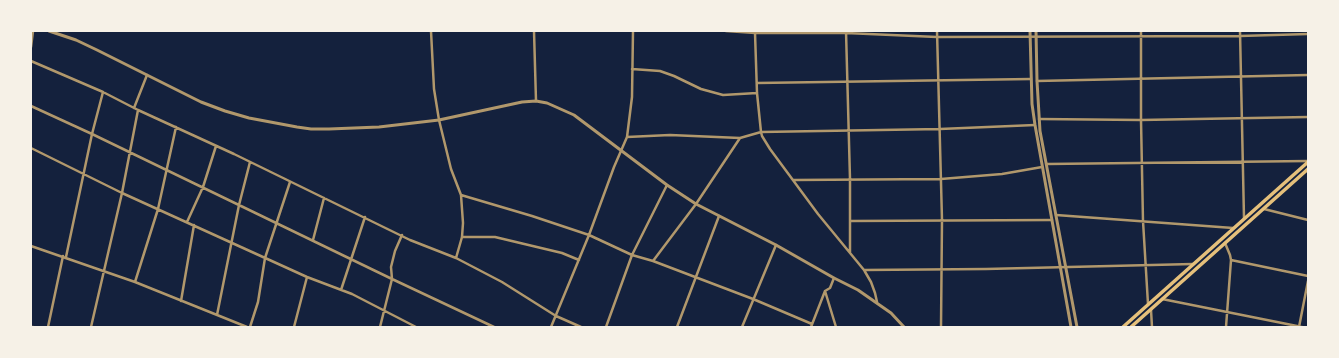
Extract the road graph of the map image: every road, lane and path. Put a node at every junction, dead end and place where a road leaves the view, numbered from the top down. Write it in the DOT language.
graph roads {
  1 [pos="33,31"];
  2 [pos="49,31"];
  3 [pos="431,31"];
  4 [pos="534,31"];
  5 [pos="633,31"];
  6 [pos="726,31"];
  7 [pos="937,31"];
  8 [pos="1030,31"];
  9 [pos="1036,31"];
  10 [pos="1142,31"];
  11 [pos="1240,31"];
  12 [pos="755,32"];
  13 [pos="846,32"];
  14 [pos="1308,34"];
  15 [pos="1036,36"];
  16 [pos="1142,36"];
  17 [pos="1240,36"];
  18 [pos="937,37"];
  19 [pos="1030,37"];
  20 [pos="31,47"];
  21 [pos="31,61"];
  22 [pos="632,69"];
  23 [pos="146,75"];
  24 [pos="1308,75"];
  25 [pos="1241,76"];
  26 [pos="1141,78"];
  27 [pos="938,80"];
  28 [pos="1031,80"];
  29 [pos="1036,80"];
  30 [pos="847,81"];
  31 [pos="756,83"];
  32 [pos="103,92"];
  33 [pos="757,94"];
  34 [pos="536,101"];
  35 [pos="31,106"];
  36 [pos="134,108"];
  37 [pos="138,110"];
  38 [pos="1308,117"];
  39 [pos="1242,118"];
  40 [pos="1039,119"];
  41 [pos="439,120"];
  42 [pos="1141,120"];
  43 [pos="1035,125"];
  44 [pos="176,127"];
  45 [pos="940,129"];
  46 [pos="849,130"];
  47 [pos="760,132"];
  48 [pos="92,134"];
  49 [pos="627,137"];
  50 [pos="740,138"];
  51 [pos="216,146"];
  52 [pos="31,148"];
  53 [pos="622,151"];
  54 [pos="130,152"];
  55 [pos="1308,161"];
  56 [pos="250,162"];
  57 [pos="1142,162"];
  58 [pos="1243,162"];
  59 [pos="1047,164"];
  60 [pos="1042,168"];
  61 [pos="1308,169"];
  62 [pos="167,170"];
  63 [pos="84,175"];
  64 [pos="850,179"];
  65 [pos="941,179"];
  66 [pos="793,180"];
  67 [pos="290,182"];
  68 [pos="667,185"];
  69 [pos="203,187"];
  70 [pos="122,193"];
  71 [pos="461,195"];
  72 [pos="324,198"];
  73 [pos="696,204"];
  74 [pos="239,205"];
  75 [pos="158,209"];
  76 [pos="1264,210"];
  77 [pos="1056,215"];
  78 [pos="719,216"];
  79 [pos="365,217"];
  80 [pos="1244,218"];
  81 [pos="942,220"];
  82 [pos="1053,220"];
  83 [pos="1308,220"];
  84 [pos="850,221"];
  85 [pos="1143,221"];
  86 [pos="187,222"];
  87 [pos="276,223"];
  88 [pos="194,225"];
  89 [pos="1233,228"];
  90 [pos="402,235"];
  91 [pos="589,235"];
  92 [pos="462,237"];
  93 [pos="313,240"];
  94 [pos="231,242"];
  95 [pos="1225,243"];
  96 [pos="776,245"];
  97 [pos="31,246"];
  98 [pos="850,253"];
  99 [pos="632,255"];
  100 [pos="65,257"];
  101 [pos="265,258"];
  102 [pos="350,258"];
  103 [pos="456,258"];
  104 [pos="579,260"];
  105 [pos="1231,260"];
  106 [pos="653,261"];
  107 [pos="1145,264"];
  108 [pos="1195,264"];
  109 [pos="1060,266"];
  110 [pos="1065,266"];
  111 [pos="941,269"];
  112 [pos="864,270"];
  113 [pos="104,271"];
  114 [pos="1308,276"];
  115 [pos="307,277"];
  116 [pos="696,278"];
  117 [pos="834,278"];
  118 [pos="392,279"];
  119 [pos="1308,281"];
  120 [pos="135,282"];
  121 [pos="341,290"];
  122 [pos="825,291"];
  123 [pos="753,299"];
  124 [pos="1162,299"];
  125 [pos="181,301"];
  126 [pos="877,302"];
  127 [pos="1148,305"];
  128 [pos="1151,309"];
  129 [pos="384,311"];
  130 [pos="1227,312"];
  131 [pos="217,315"];
  132 [pos="556,316"];
  133 [pos="812,326"];
  134 [pos="48,327"];
  135 [pos="92,327"];
  136 [pos="247,327"];
  137 [pos="250,327"];
  138 [pos="294,327"];
  139 [pos="380,327"];
  140 [pos="416,327"];
  141 [pos="494,327"];
  142 [pos="552,327"];
  143 [pos="581,327"];
  144 [pos="606,327"];
  145 [pos="677,327"];
  146 [pos="742,327"];
  147 [pos="836,327"];
  148 [pos="904,327"];
  149 [pos="941,327"];
  150 [pos="1072,327"];
  151 [pos="1077,327"];
  152 [pos="1123,327"];
  153 [pos="1130,327"];
  154 [pos="1152,327"];
  155 [pos="1226,327"];
  156 [pos="1300,327"];
  1 -- 20 [label="street"];
  2 -- 23 [label="street"];
  3 -- 41 [label="street"];
  4 -- 34 [label="street"];
  5 -- 22 [label="street"];
  6 -- 12 [label="street"];
  7 -- 18 [label="street"];
  8 -- 19 [label="street"];
  9 -- 15 [label="street"];
  10 -- 16 [label="street"];
  11 -- 17 [label="street"];
  12 -- 13 [label="street"];
  12 -- 31 [label="street"];
  13 -- 18 [label="street"];
  13 -- 30 [label="street"];
  14 -- 17 [label="street"];
  15 -- 16 [label="street"];
  15 -- 19 [label="street"];
  15 -- 29 [label="street"];
  16 -- 17 [label="street"];
  16 -- 26 [label="street"];
  17 -- 25 [label="street"];
  18 -- 19 [label="street"];
  18 -- 27 [label="street"];
  19 -- 28 [label="street"];
  21 -- 32 [label="street"];
  22 -- 33 [label="street"];
  22 -- 49 [label="street"];
  23 -- 36 [label="street"];
  23 -- 41 [label="street"];
  24 -- 25 [label="street"];
  25 -- 26 [label="street"];
  25 -- 39 [label="street"];
  26 -- 29 [label="street"];
  26 -- 42 [label="street"];
  27 -- 28 [label="street"];
  27 -- 30 [label="street"];
  27 -- 45 [label="street"];
  28 -- 43 [label="street"];
  29 -- 40 [label="street"];
  30 -- 31 [label="street"];
  30 -- 46 [label="street"];
  31 -- 33 [label="street"];
  32 -- 36 [label="street"];
  32 -- 48 [label="street"];
  33 -- 47 [label="street"];
  34 -- 41 [label="street"];
  34 -- 53 [label="street"];
  35 -- 48 [label="street"];
  36 -- 37 [label="street"];
  37 -- 44 [label="street"];
  37 -- 54 [label="street"];
  38 -- 39 [label="street"];
  39 -- 42 [label="street"];
  39 -- 58 [label="street"];
  40 -- 42 [label="street"];
  40 -- 59 [label="street"];
  41 -- 71 [label="street"];
  42 -- 57 [label="street"];
  43 -- 45 [label="street"];
  43 -- 60 [label="street"];
  44 -- 51 [label="street"];
  44 -- 62 [label="street"];
  45 -- 46 [label="street"];
  45 -- 65 [label="street"];
  46 -- 47 [label="street"];
  46 -- 64 [label="street"];
  47 -- 50 [label="street"];
  47 -- 66 [label="street"];
  48 -- 54 [label="street"];
  48 -- 63 [label="street"];
  49 -- 50 [label="street"];
  49 -- 53 [label="street"];
  50 -- 73 [label="street"];
  51 -- 56 [label="street"];
  51 -- 69 [label="street"];
  52 -- 63 [label="street"];
  53 -- 68 [label="street"];
  53 -- 91 [label="street"];
  54 -- 62 [label="street"];
  54 -- 70 [label="street"];
  55 -- 58 [label="street"];
  55 -- 80 [label="main road"];
  56 -- 67 [label="street"];
  56 -- 74 [label="street"];
  57 -- 58 [label="street"];
  57 -- 59 [label="street"];
  57 -- 85 [label="street"];
  58 -- 80 [label="street"];
  59 -- 77 [label="street"];
  60 -- 65 [label="street"];
  60 -- 82 [label="street"];
  61 -- 76 [label="main road"];
  62 -- 69 [label="street"];
  62 -- 75 [label="street"];
  63 -- 70 [label="street"];
  63 -- 100 [label="street"];
  64 -- 65 [label="street"];
  64 -- 66 [label="street"];
  64 -- 84 [label="street"];
  65 -- 81 [label="street"];
  66 -- 98 [label="street"];
  67 -- 72 [label="street"];
  67 -- 87 [label="street"];
  68 -- 73 [label="street"];
  68 -- 99 [label="street"];
  69 -- 74 [label="street"];
  69 -- 86 [label="street"];
  70 -- 75 [label="street"];
  70 -- 113 [label="street"];
  71 -- 91 [label="street"];
  71 -- 92 [label="street"];
  72 -- 79 [label="street"];
  72 -- 93 [label="street"];
  73 -- 78 [label="street"];
  73 -- 106 [label="street"];
  74 -- 87 [label="street"];
  74 -- 94 [label="street"];
  75 -- 86 [label="street"];
  75 -- 120 [label="street"];
  76 -- 83 [label="street"];
  76 -- 95 [label="main road"];
  77 -- 85 [label="street"];
  77 -- 110 [label="street"];
  78 -- 96 [label="street"];
  78 -- 116 [label="street"];
  79 -- 90 [label="street"];
  79 -- 102 [label="street"];
  80 -- 89 [label="main road"];
  81 -- 82 [label="street"];
  81 -- 84 [label="street"];
  81 -- 111 [label="street"];
  82 -- 109 [label="street"];
  84 -- 98 [label="street"];
  85 -- 89 [label="street"];
  85 -- 107 [label="street"];
  86 -- 88 [label="street"];
  87 -- 93 [label="street"];
  87 -- 101 [label="street"];
  88 -- 94 [label="street"];
  88 -- 125 [label="street"];
  89 -- 108 [label="main road"];
  90 -- 103 [label="street"];
  90 -- 118 [label="street"];
  91 -- 99 [label="street"];
  91 -- 104 [label="street"];
  92 -- 103 [label="street"];
  92 -- 104 [label="street"];
  93 -- 102 [label="street"];
  94 -- 101 [label="street"];
  94 -- 131 [label="street"];
  95 -- 105 [label="street"];
  95 -- 124 [label="main road"];
  96 -- 117 [label="street"];
  96 -- 123 [label="street"];
  97 -- 100 [label="street"];
  98 -- 112 [label="street"];
  99 -- 106 [label="street"];
  99 -- 144 [label="street"];
  100 -- 113 [label="street"];
  100 -- 134 [label="street"];
  101 -- 115 [label="street"];
  101 -- 137 [label="street"];
  102 -- 118 [label="street"];
  102 -- 121 [label="street"];
  103 -- 132 [label="street"];
  104 -- 132 [label="street"];
  105 -- 114 [label="street"];
  105 -- 130 [label="street"];
  106 -- 116 [label="street"];
  107 -- 108 [label="street"];
  107 -- 110 [label="street"];
  107 -- 127 [label="street"];
  108 -- 127 [label="main road"];
  109 -- 110 [label="street"];
  109 -- 111 [label="street"];
  109 -- 150 [label="street"];
  110 -- 151 [label="street"];
  111 -- 112 [label="street"];
  111 -- 149 [label="street"];
  112 -- 126 [label="street"];
  113 -- 120 [label="street"];
  113 -- 135 [label="street"];
  115 -- 121 [label="street"];
  115 -- 138 [label="street"];
  116 -- 123 [label="street"];
  116 -- 145 [label="street"];
  117 -- 122 [label="street"];
  117 -- 126 [label="street"];
  118 -- 129 [label="street"];
  118 -- 141 [label="street"];
  119 -- 156 [label="street"];
  120 -- 125 [label="street"];
  121 -- 129 [label="street"];
  122 -- 133 [label="street"];
  122 -- 147 [label="street"];
  123 -- 133 [label="street"];
  123 -- 146 [label="street"];
  124 -- 128 [label="main road"];
  124 -- 130 [label="street"];
  125 -- 131 [label="street"];
  126 -- 148 [label="street"];
  127 -- 152 [label="main road"];
  128 -- 153 [label="main road"];
  128 -- 154 [label="street"];
  129 -- 139 [label="street"];
  129 -- 140 [label="street"];
  130 -- 155 [label="street"];
  130 -- 156 [label="street"];
  131 -- 136 [label="street"];
  132 -- 142 [label="street"];
  132 -- 143 [label="street"];
}
